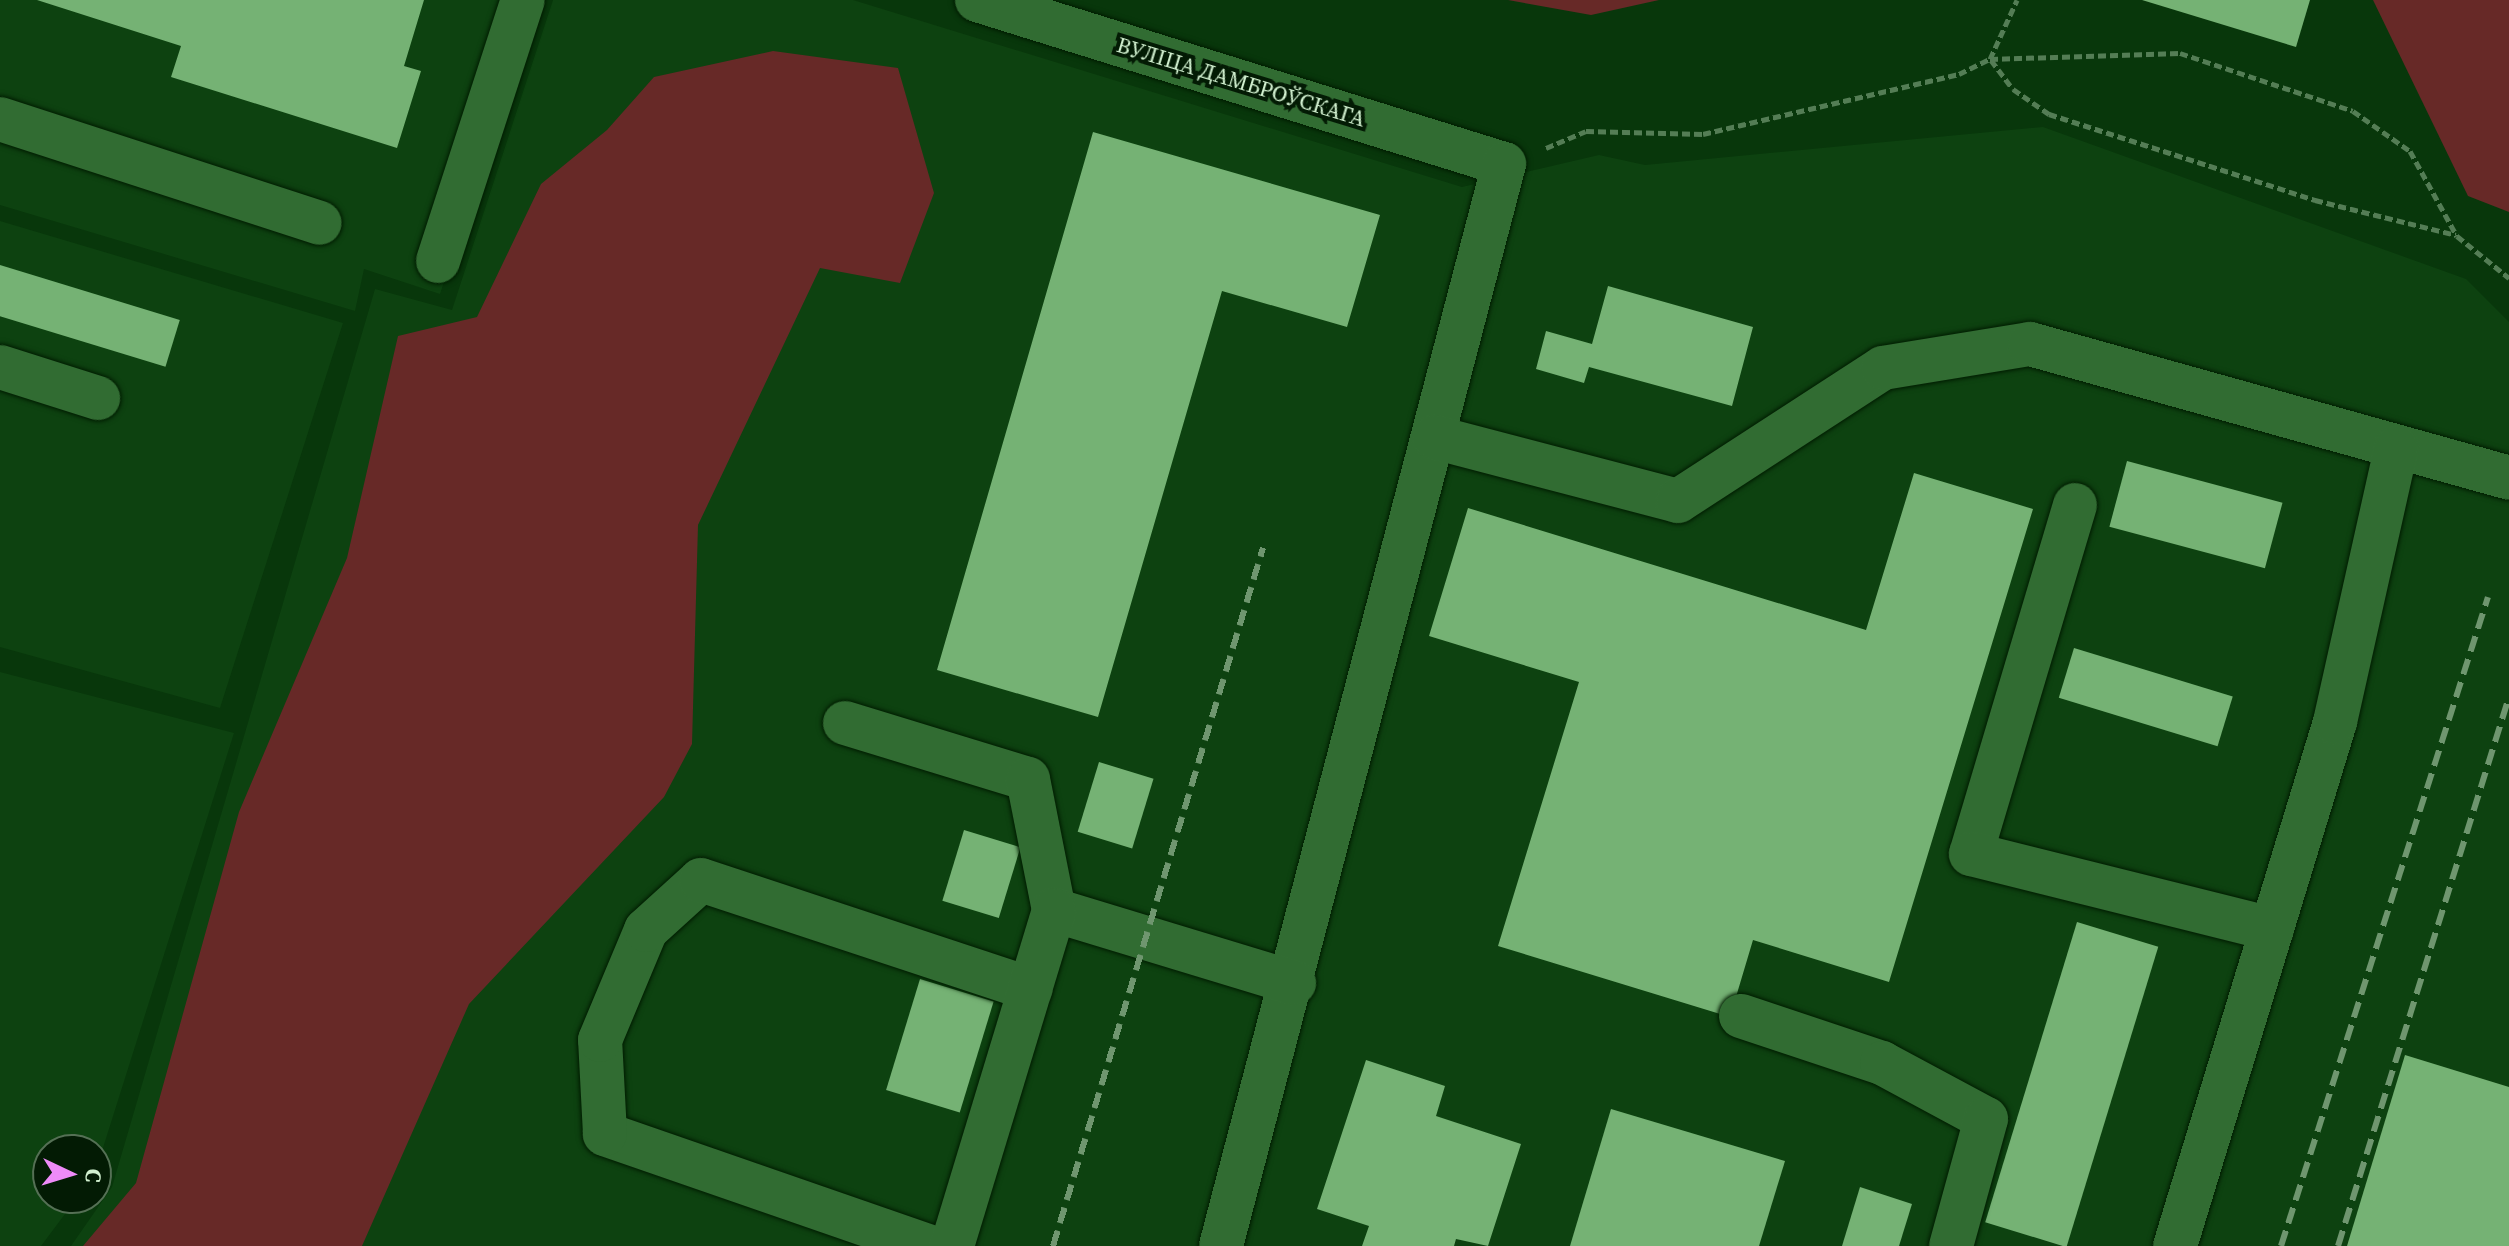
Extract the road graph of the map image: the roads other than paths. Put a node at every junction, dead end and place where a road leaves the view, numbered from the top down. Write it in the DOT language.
graph roads {
  1 [pos="523,0"];
  2 [pos="977,0"];
  3 [pos="1035,9"];
  4 [pos="0,119"];
  5 [pos="320,223"];
  6 [pos="438,261"];
  7 [pos="0,367"];
  8 [pos="98,398"];
  9 [pos="1434,437"];
  10 [pos="2396,448"];
  11 [pos="2509,478"];
  12 [pos="2075,505"];
  13 [pos="845,723"];
  14 [pos="1054,910"];
  15 [pos="2272,929"];
  16 [pos="1294,983"];
  17 [pos="1030,989"];
  18 [pos="1741,1016"];
  19 [pos="928,1246"];
  20 [pos="952,1246"];
  21 [pos="1221,1246"];
  22 [pos="1951,1246"];
  23 [pos="2175,1246"];
  1 -- 6 [label="street"];
  2 -- 3 [label="street, ВУЛІЦА ДАМБРОЎСКАГА"];
  3 -- 9 [label="street, ВУЛІЦА ДАМБРОЎСКАГА"];
  4 -- 5 [label="street"];
  7 -- 8 [label="street"];
  9 -- 10 [label="street"];
  9 -- 16 [label="street"];
  10 -- 11 [label="street"];
  10 -- 15 [label="street"];
  12 -- 15 [label="street"];
  13 -- 14 [label="street"];
  14 -- 16 [label="street"];
  14 -- 17 [label="street"];
  15 -- 23 [label="street"];
  16 -- 21 [label="street"];
  17 -- 19 [label="street"];
  17 -- 20 [label="street"];
  18 -- 22 [label="street"];
}
